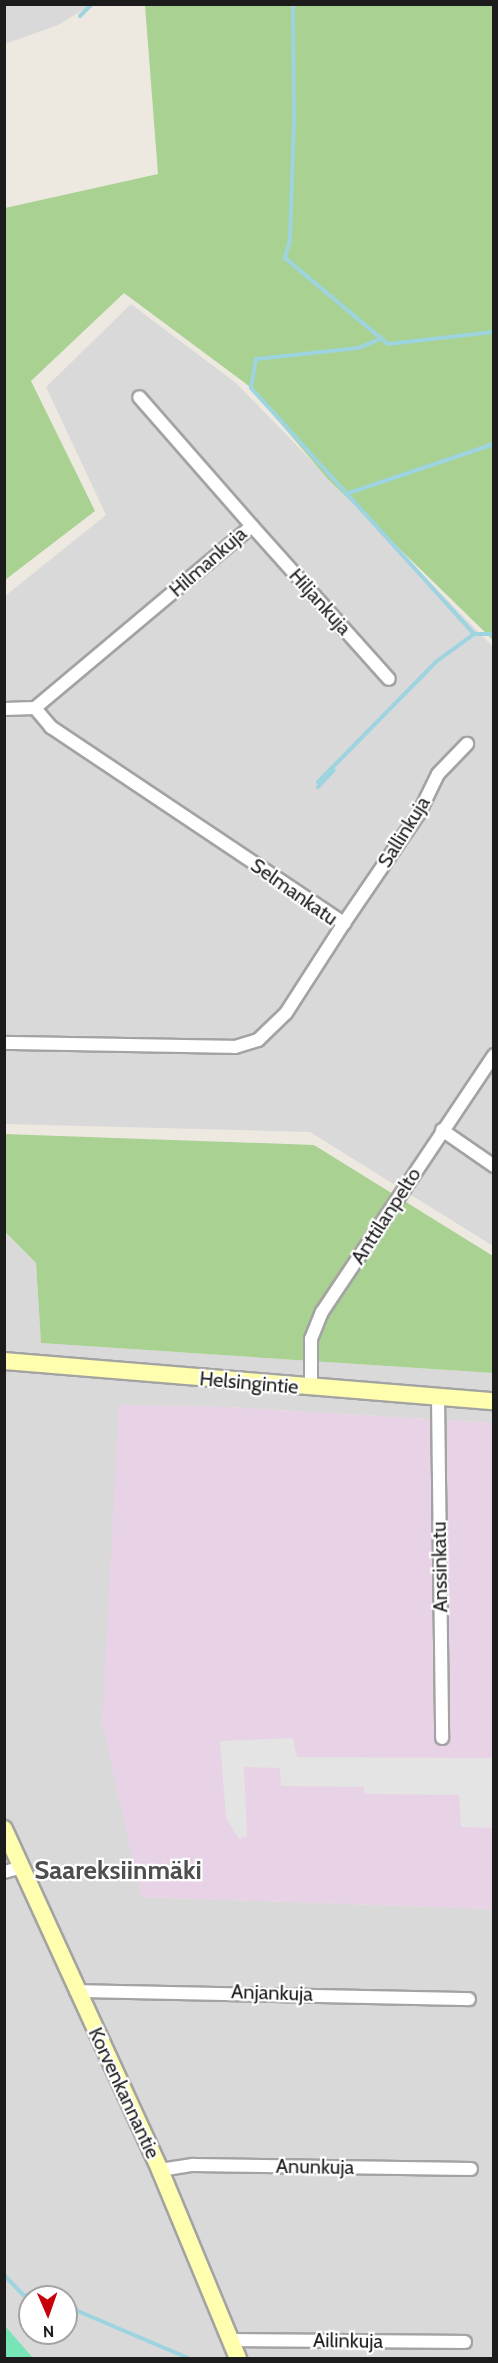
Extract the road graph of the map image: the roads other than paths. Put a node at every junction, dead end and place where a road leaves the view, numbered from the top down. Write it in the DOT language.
graph roads {
  1 [pos="139,397"];
  2 [pos="252,526"];
  3 [pos="389,679"];
  4 [pos="35,708"];
  5 [pos="4,709"];
  6 [pos="467,744"];
  7 [pos="344,923"];
  8 [pos="4,1043"];
  9 [pos="494,1055"];
  10 [pos="442,1130"];
  11 [pos="494,1166"];
  12 [pos="4,1361"];
  13 [pos="310,1388"];
  14 [pos="438,1397"];
  15 [pos="494,1401"];
  16 [pos="442,1738"];
  17 [pos="4,1829"];
  18 [pos="12,1870"];
  19 [pos="76,1991"];
  20 [pos="469,1999"];
  21 [pos="471,2169"];
  22 [pos="160,2170"];
  23 [pos="231,2340"];
  24 [pos="465,2342"];
  25 [pos="238,2358"];
  1 -- 2 [label="street, Hilmankuja"];
  2 -- 3 [label="street, Hiljankuja"];
  2 -- 4 [label="street, Hilmankuja"];
  4 -- 5 [label="street"];
  4 -- 7 [label="street, Selmankatu"];
  6 -- 7 [label="street, Sallinkuja"];
  7 -- 8 [label="street, Selmankatu"];
  9 -- 10 [label="street, Anttilanpelto"];
  10 -- 11 [label="street"];
  10 -- 13 [label="street, Anttilanpelto"];
  12 -- 13 [label="main road, Helsingintie"];
  13 -- 14 [label="main road, Helsingintie"];
  14 -- 15 [label="main road, Helsingintie"];
  14 -- 16 [label="street, Anssinkatu"];
  17 -- 18 [label="main road, Korvenkannantie"];
  18 -- 19 [label="main road, Korvenkannantie"];
  19 -- 20 [label="street, Anjankuja"];
  19 -- 22 [label="main road, Korvenkannantie"];
  21 -- 22 [label="street, Anunkuja"];
  22 -- 23 [label="main road, Korvenkannantie"];
  23 -- 24 [label="street, Ailinkuja"];
  23 -- 25 [label="main road, Korvenkannantie"];
}
